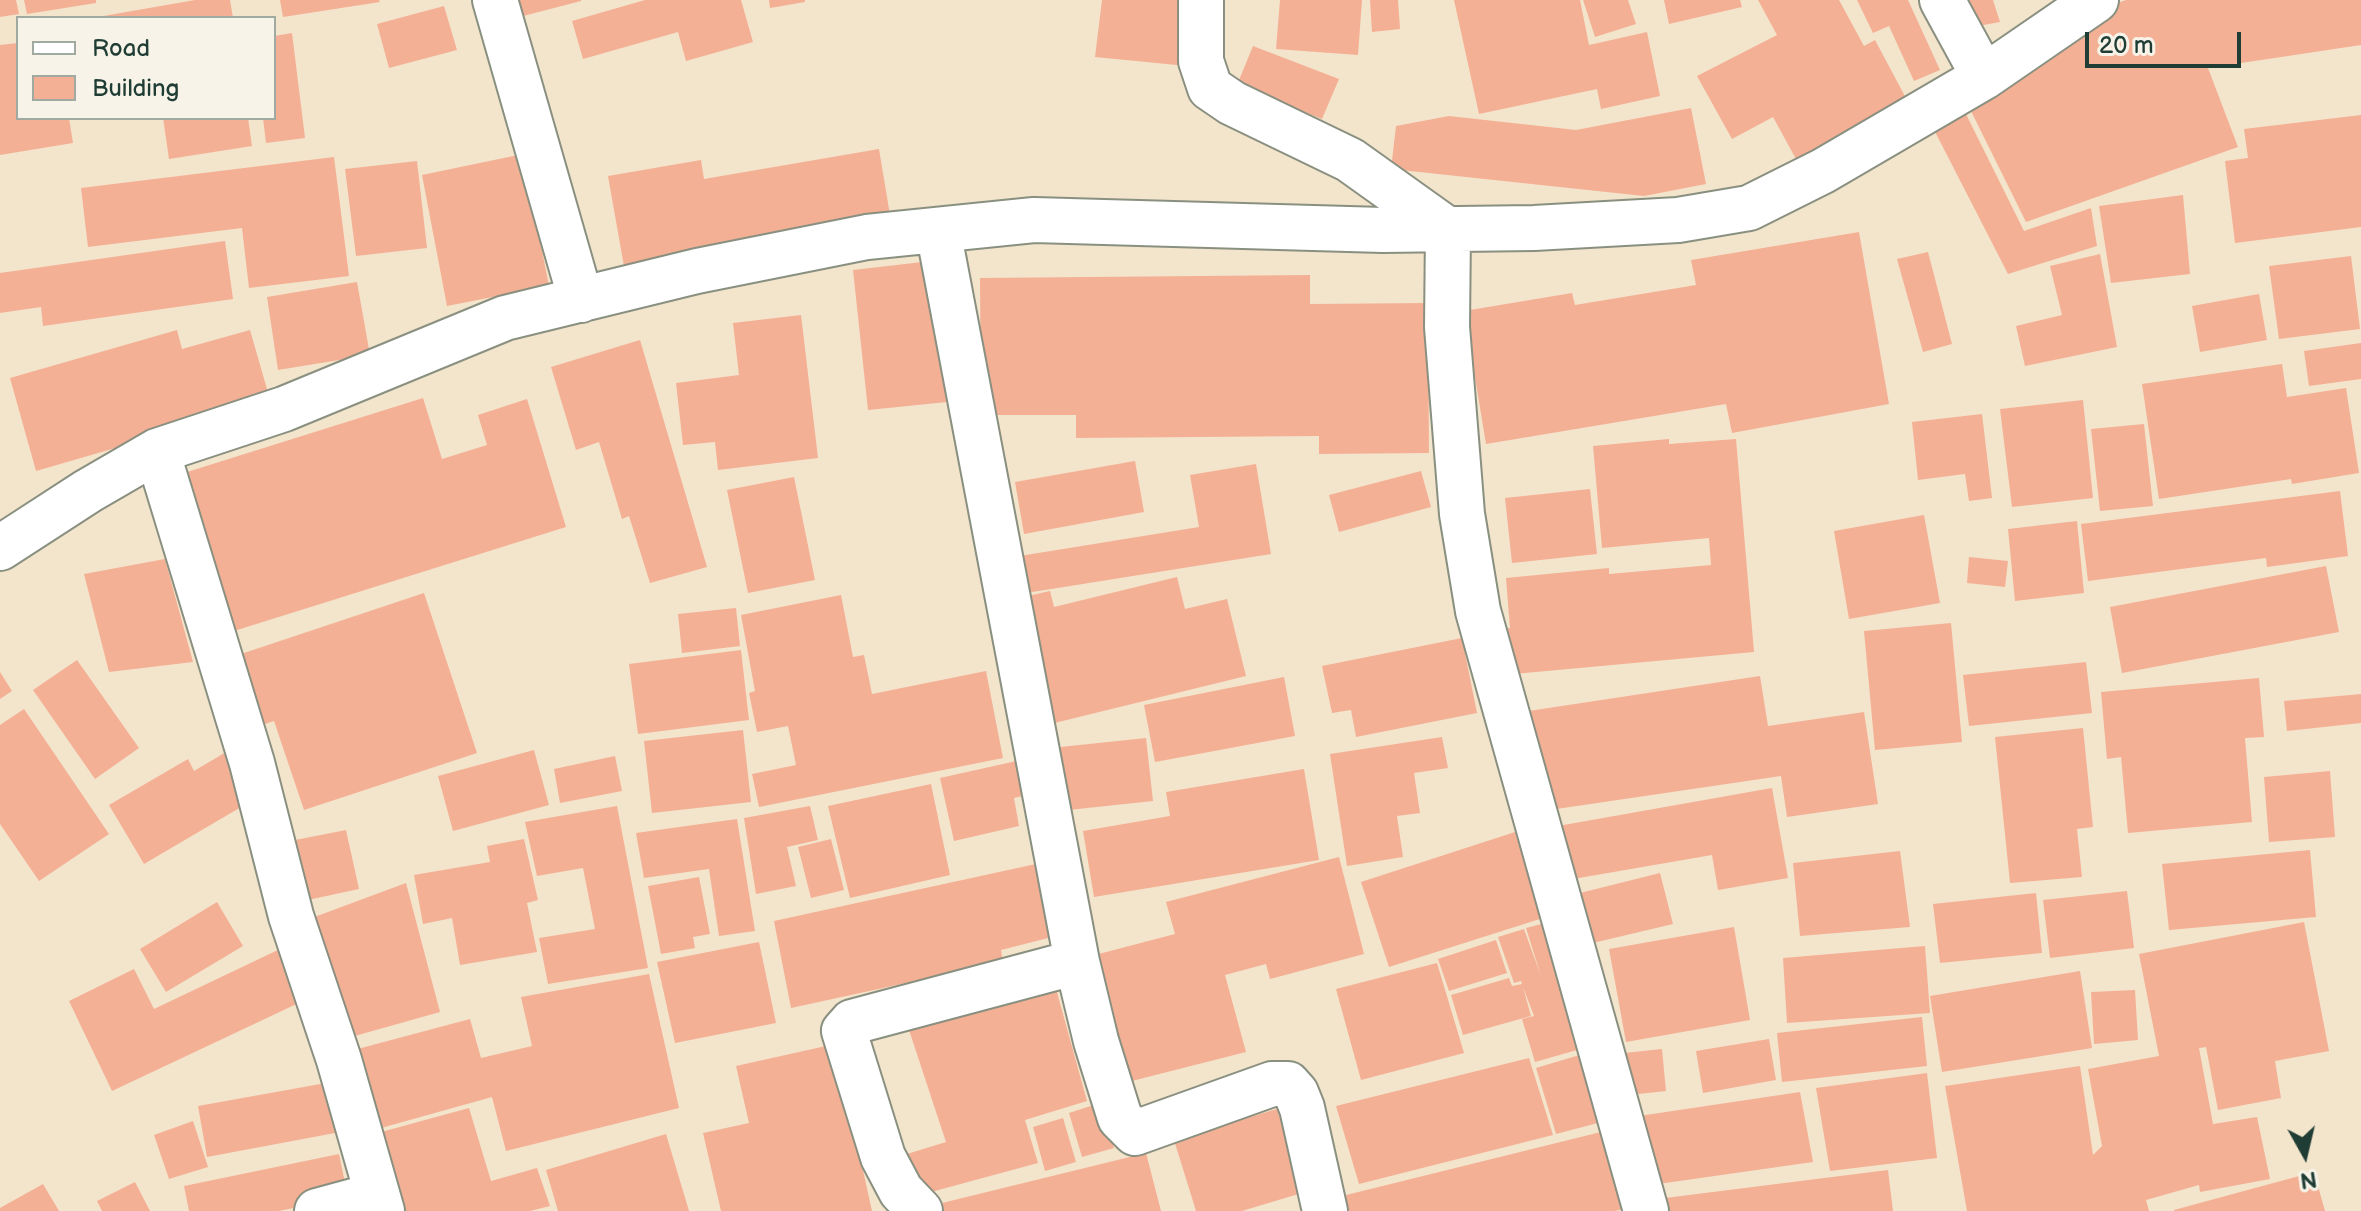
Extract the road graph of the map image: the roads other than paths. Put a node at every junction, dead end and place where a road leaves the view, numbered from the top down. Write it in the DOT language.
graph roads {
  1 [pos="495,0"];
  2 [pos="1201,0"];
  3 [pos="1942,0"];
  4 [pos="2096,0"];
  5 [pos="1984,77"];
  6 [pos="938,230"];
  7 [pos="1448,230"];
  8 [pos="581,300"];
  9 [pos="157,451"];
  10 [pos="3,533"];
  11 [pos="1077,962"];
  12 [pos="379,1203"];
  13 [pos="317,1211"];
  14 [pos="920,1211"];
  15 [pos="1325,1211"];
  16 [pos="1646,1211"];
  1 -- 8 [label="street"];
  2 -- 7 [label="street"];
  3 -- 5 [label="street"];
  4 -- 5 [label="street"];
  5 -- 7 [label="street"];
  6 -- 7 [label="street"];
  6 -- 8 [label="street"];
  6 -- 11 [label="street"];
  7 -- 16 [label="street"];
  8 -- 9 [label="street"];
  9 -- 10 [label="street"];
  9 -- 12 [label="street"];
  11 -- 14 [label="street"];
  11 -- 15 [label="street"];
  12 -- 13 [label="street"];
}
